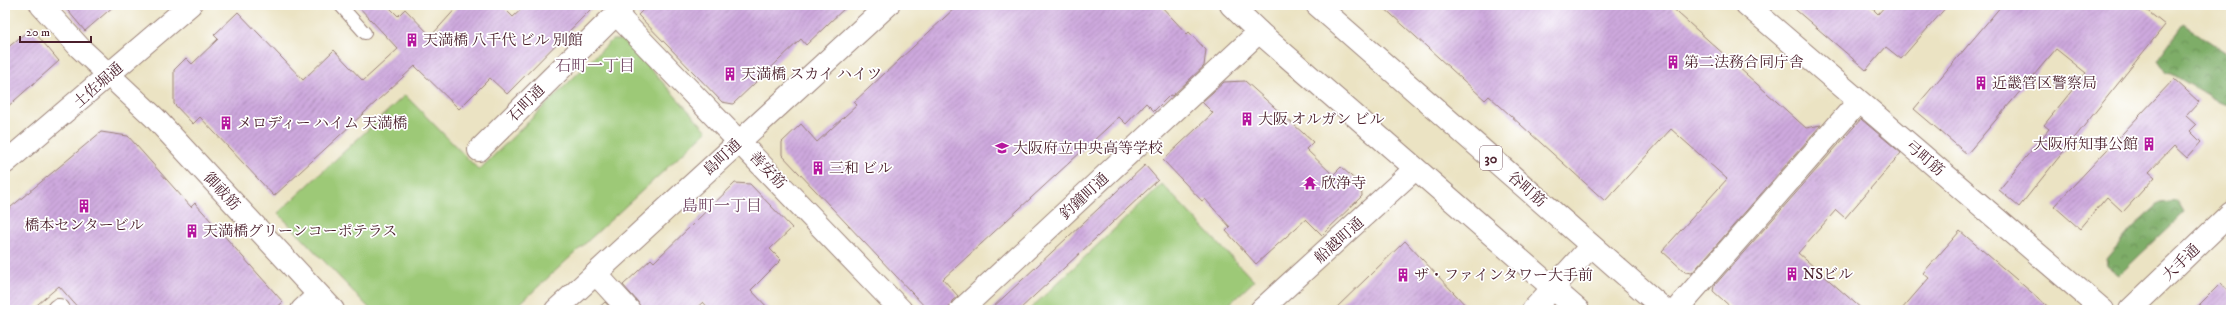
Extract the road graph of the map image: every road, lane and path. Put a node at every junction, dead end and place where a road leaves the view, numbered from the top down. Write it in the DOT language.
graph roads {
  1 [pos="41,5"];
  2 [pos="190,5"];
  3 [pos="340,5"];
  4 [pos="888,5"];
  5 [pos="1231,5"];
  6 [pos="1317,5"];
  7 [pos="1747,5"];
  8 [pos="620,9"];
  9 [pos="1259,32"];
  10 [pos="365,33"];
  11 [pos="109,75"];
  12 [pos="1859,102"];
  13 [pos="739,140"];
  14 [pos="479,150"];
  15 [pos="5,163"];
  16 [pos="1415,169"];
  17 [pos="2231,213"];
  18 [pos="1591,246"];
  19 [pos="596,274"];
  20 [pos="1552,288"];
  21 [pos="325,302"];
  22 [pos="302,310"];
  23 [pos="556,310"];
  24 [pos="629,310"];
  25 [pos="901,310"];
  26 [pos="961,310"];
  27 [pos="1262,310"];
  28 [pos="1533,310"];
  29 [pos="1578,310"];
  30 [pos="1665,310"];
  31 [pos="1676,310"];
  32 [pos="2103,310"];
  33 [pos="2130,310"];
  1 -- 11 [label="street, 御祓筋"];
  2 -- 11 [label="street, 土佐堀通"];
  3 -- 10 [label="lane"];
  4 -- 13 [label="street, 島町通"];
  5 -- 9 [label="street"];
  6 -- 18 [label="street, 谷町筋 / 30"];
  7 -- 12 [label="street, 弓町筋"];
  8 -- 13 [label="street, 善安筋"];
  8 -- 14 [label="street, 石町通"];
  9 -- 16 [label="street"];
  9 -- 26 [label="street, 釣鐘町通"];
  11 -- 15 [label="street, 土佐堀通"];
  11 -- 21 [label="street, 御祓筋"];
  12 -- 31 [label="street"];
  12 -- 32 [label="street, 弓町筋"];
  13 -- 19 [label="street, 島町通"];
  13 -- 25 [label="street, 善安筋"];
  16 -- 20 [label="street"];
  16 -- 27 [label="street, 船越町通"];
  17 -- 33 [label="street, 大手通"];
  18 -- 20 [label="street"];
  18 -- 30 [label="street, 谷町筋 / 30"];
  19 -- 23 [label="street, 島町通"];
  19 -- 24 [label="street"];
  20 -- 28 [label="street"];
  20 -- 29 [label="street"];
  21 -- 22 [label="street"];
}
